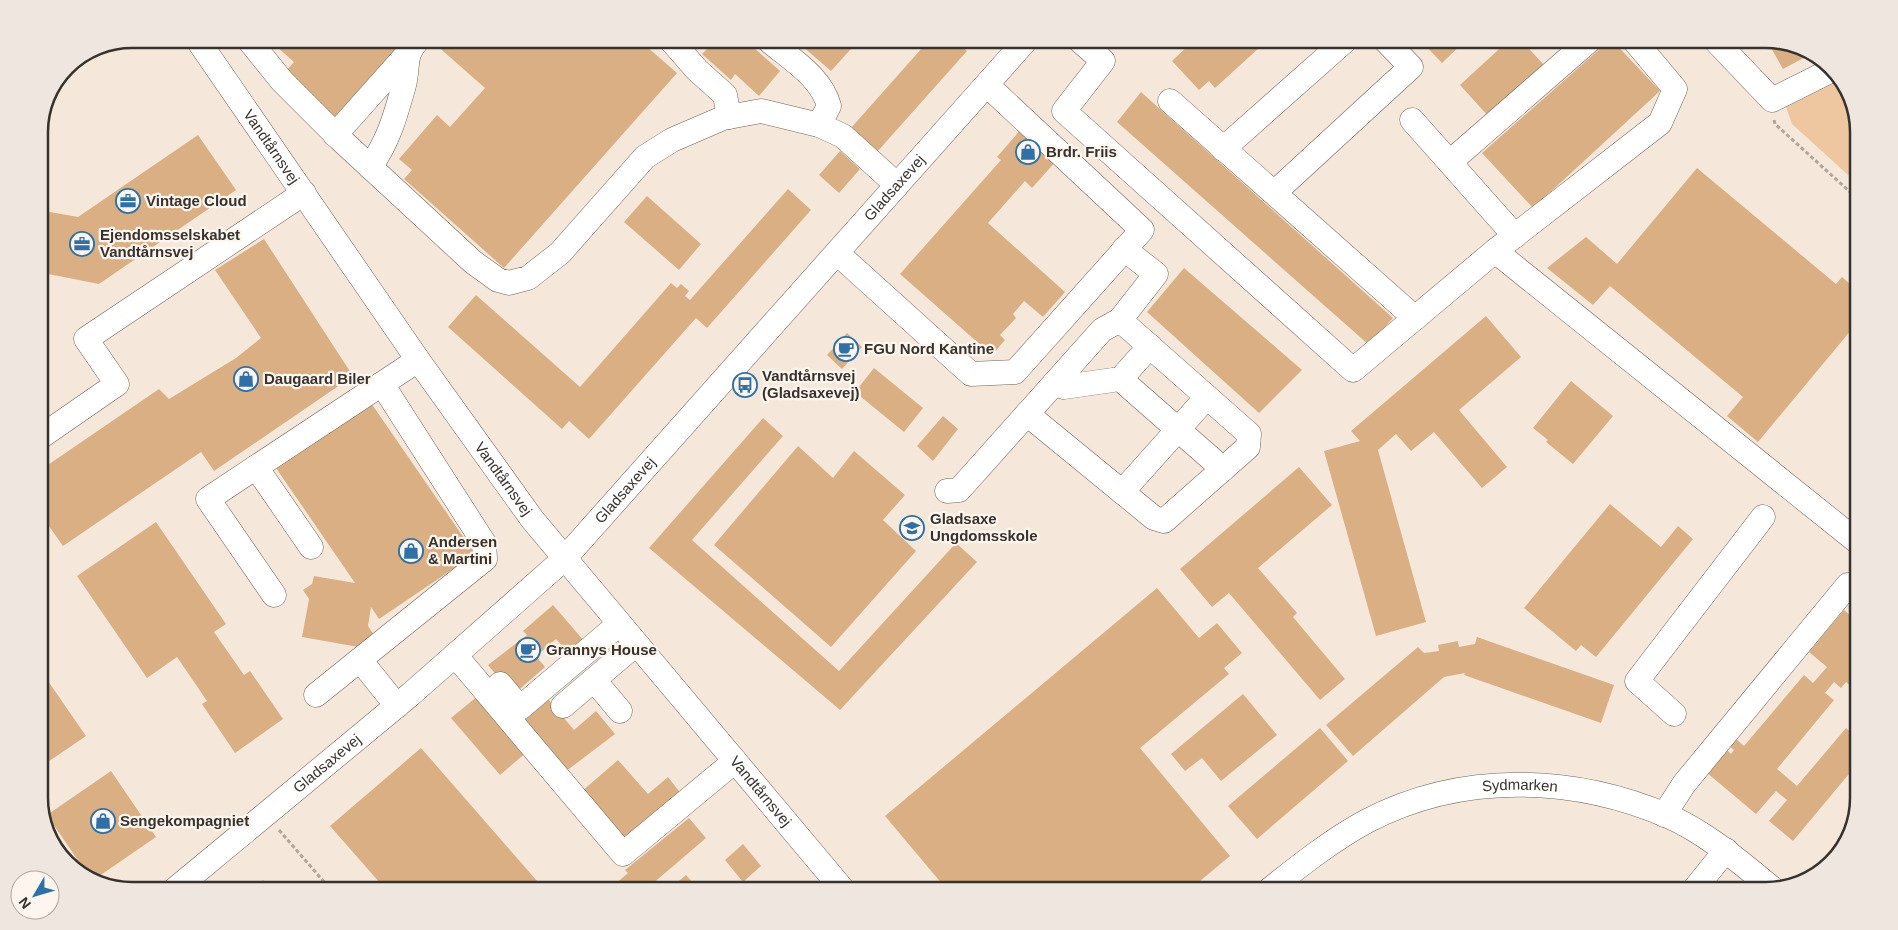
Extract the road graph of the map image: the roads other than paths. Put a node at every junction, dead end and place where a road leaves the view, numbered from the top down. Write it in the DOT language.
graph roads {
  1 [pos="204,48"];
  2 [pos="255,48"];
  3 [pos="412,48"];
  4 [pos="414,48"];
  5 [pos="678,48"];
  6 [pos="778,48"];
  7 [pos="1019,48"];
  8 [pos="1088,48"];
  9 [pos="1337,48"];
  10 [pos="1392,48"];
  11 [pos="1580,48"];
  12 [pos="1641,48"];
  13 [pos="1723,48"];
  14 [pos="1827,73"];
  15 [pos="987,85"];
  16 [pos="1170,101"];
  17 [pos="728,117"];
  18 [pos="1412,120"];
  19 [pos="818,125"];
  20 [pos="335,135"];
  21 [pos="1223,149"];
  22 [pos="1450,162"];
  23 [pos="370,167"];
  24 [pos="897,185"];
  25 [pos="304,193"];
  26 [pos="1274,193"];
  27 [pos="1515,236"];
  28 [pos="1124,249"];
  29 [pos="1495,251"];
  30 [pos="837,253"];
  31 [pos="1415,318"];
  32 [pos="1120,320"];
  33 [pos="1150,346"];
  34 [pos="418,360"];
  35 [pos="1121,379"];
  36 [pos="382,384"];
  37 [pos="1054,384"];
  38 [pos="1207,397"];
  39 [pos="1027,414"];
  40 [pos="1178,430"];
  41 [pos="48,432"];
  42 [pos="256,467"];
  43 [pos="1223,469"];
  44 [pos="947,492"];
  45 [pos="1122,492"];
  46 [pos="1763,517"];
  47 [pos="1850,536"];
  48 [pos="310,547"];
  49 [pos="564,558"];
  50 [pos="1850,587"];
  51 [pos="274,595"];
  52 [pos="620,624"];
  53 [pos="636,644"];
  54 [pos="461,650"];
  55 [pos="360,660"];
  56 [pos="594,680"];
  57 [pos="316,695"];
  58 [pos="397,706"];
  59 [pos="563,706"];
  60 [pos="620,711"];
  61 [pos="1674,714"];
  62 [pos="735,761"];
  63 [pos="1664,815"];
  64 [pos="1726,850"];
  65 [pos="184,882"];
  66 [pos="836,882"];
  67 [pos="1279,882"];
  68 [pos="1700,882"];
  69 [pos="1764,882"];
  1 -- 25 [label="street, Vandtårnsvej"];
  2 -- 20 [label="street"];
  3 -- 20 [label="street"];
  4 -- 23 [label="street"];
  5 -- 17 [label="street"];
  6 -- 19 [label="street"];
  7 -- 15 [label="street, Gladsaxevej"];
  8 -- 31 [label="street"];
  9 -- 21 [label="street"];
  10 -- 26 [label="street"];
  11 -- 22 [label="street"];
  12 -- 27 [label="street"];
  13 -- 14 [label="street"];
  15 -- 24 [label="street, Gladsaxevej"];
  15 -- 28 [label="street"];
  16 -- 21 [label="street"];
  17 -- 19 [label="street"];
  17 -- 23 [label="street"];
  18 -- 22 [label="street"];
  19 -- 24 [label="street"];
  20 -- 23 [label="street"];
  21 -- 26 [label="street"];
  22 -- 27 [label="street"];
  24 -- 30 [label="street, Gladsaxevej"];
  25 -- 34 [label="street, Vandtårnsvej"];
  25 -- 41 [label="street"];
  26 -- 31 [label="street"];
  27 -- 29 [label="street"];
  28 -- 30 [label="street"];
  28 -- 32 [label="street"];
  29 -- 31 [label="street"];
  29 -- 47 [label="street"];
  30 -- 49 [label="street, Gladsaxevej"];
  32 -- 33 [label="street"];
  32 -- 37 [label="street"];
  33 -- 35 [label="street"];
  33 -- 38 [label="street"];
  34 -- 36 [label="street"];
  34 -- 49 [label="street, Vandtårnsvej"];
  35 -- 37 [label="street"];
  35 -- 40 [label="street"];
  36 -- 42 [label="street"];
  36 -- 55 [label="street"];
  37 -- 39 [label="street"];
  38 -- 40 [label="street"];
  38 -- 43 [label="street"];
  39 -- 44 [label="street"];
  39 -- 45 [label="street"];
  40 -- 43 [label="street"];
  40 -- 45 [label="street"];
  42 -- 48 [label="street"];
  42 -- 51 [label="street"];
  43 -- 45 [label="street"];
  46 -- 61 [label="street"];
  49 -- 52 [label="street, Vandtårnsvej"];
  49 -- 54 [label="street, Gladsaxevej"];
  50 -- 63 [label="street"];
  52 -- 53 [label="street, Vandtårnsvej"];
  52 -- 54 [label="street"];
  53 -- 56 [label="street"];
  53 -- 62 [label="street, Vandtårnsvej"];
  54 -- 58 [label="street, Gladsaxevej"];
  54 -- 62 [label="street"];
  55 -- 57 [label="street"];
  55 -- 58 [label="street"];
  56 -- 59 [label="street"];
  56 -- 60 [label="street"];
  58 -- 65 [label="street, Gladsaxevej"];
  62 -- 66 [label="street, Vandtårnsvej"];
  63 -- 64 [label="street, Sydmarken"];
  63 -- 67 [label="street, Sydmarken"];
  64 -- 68 [label="street"];
  64 -- 69 [label="street, Sydmarken"];
}
